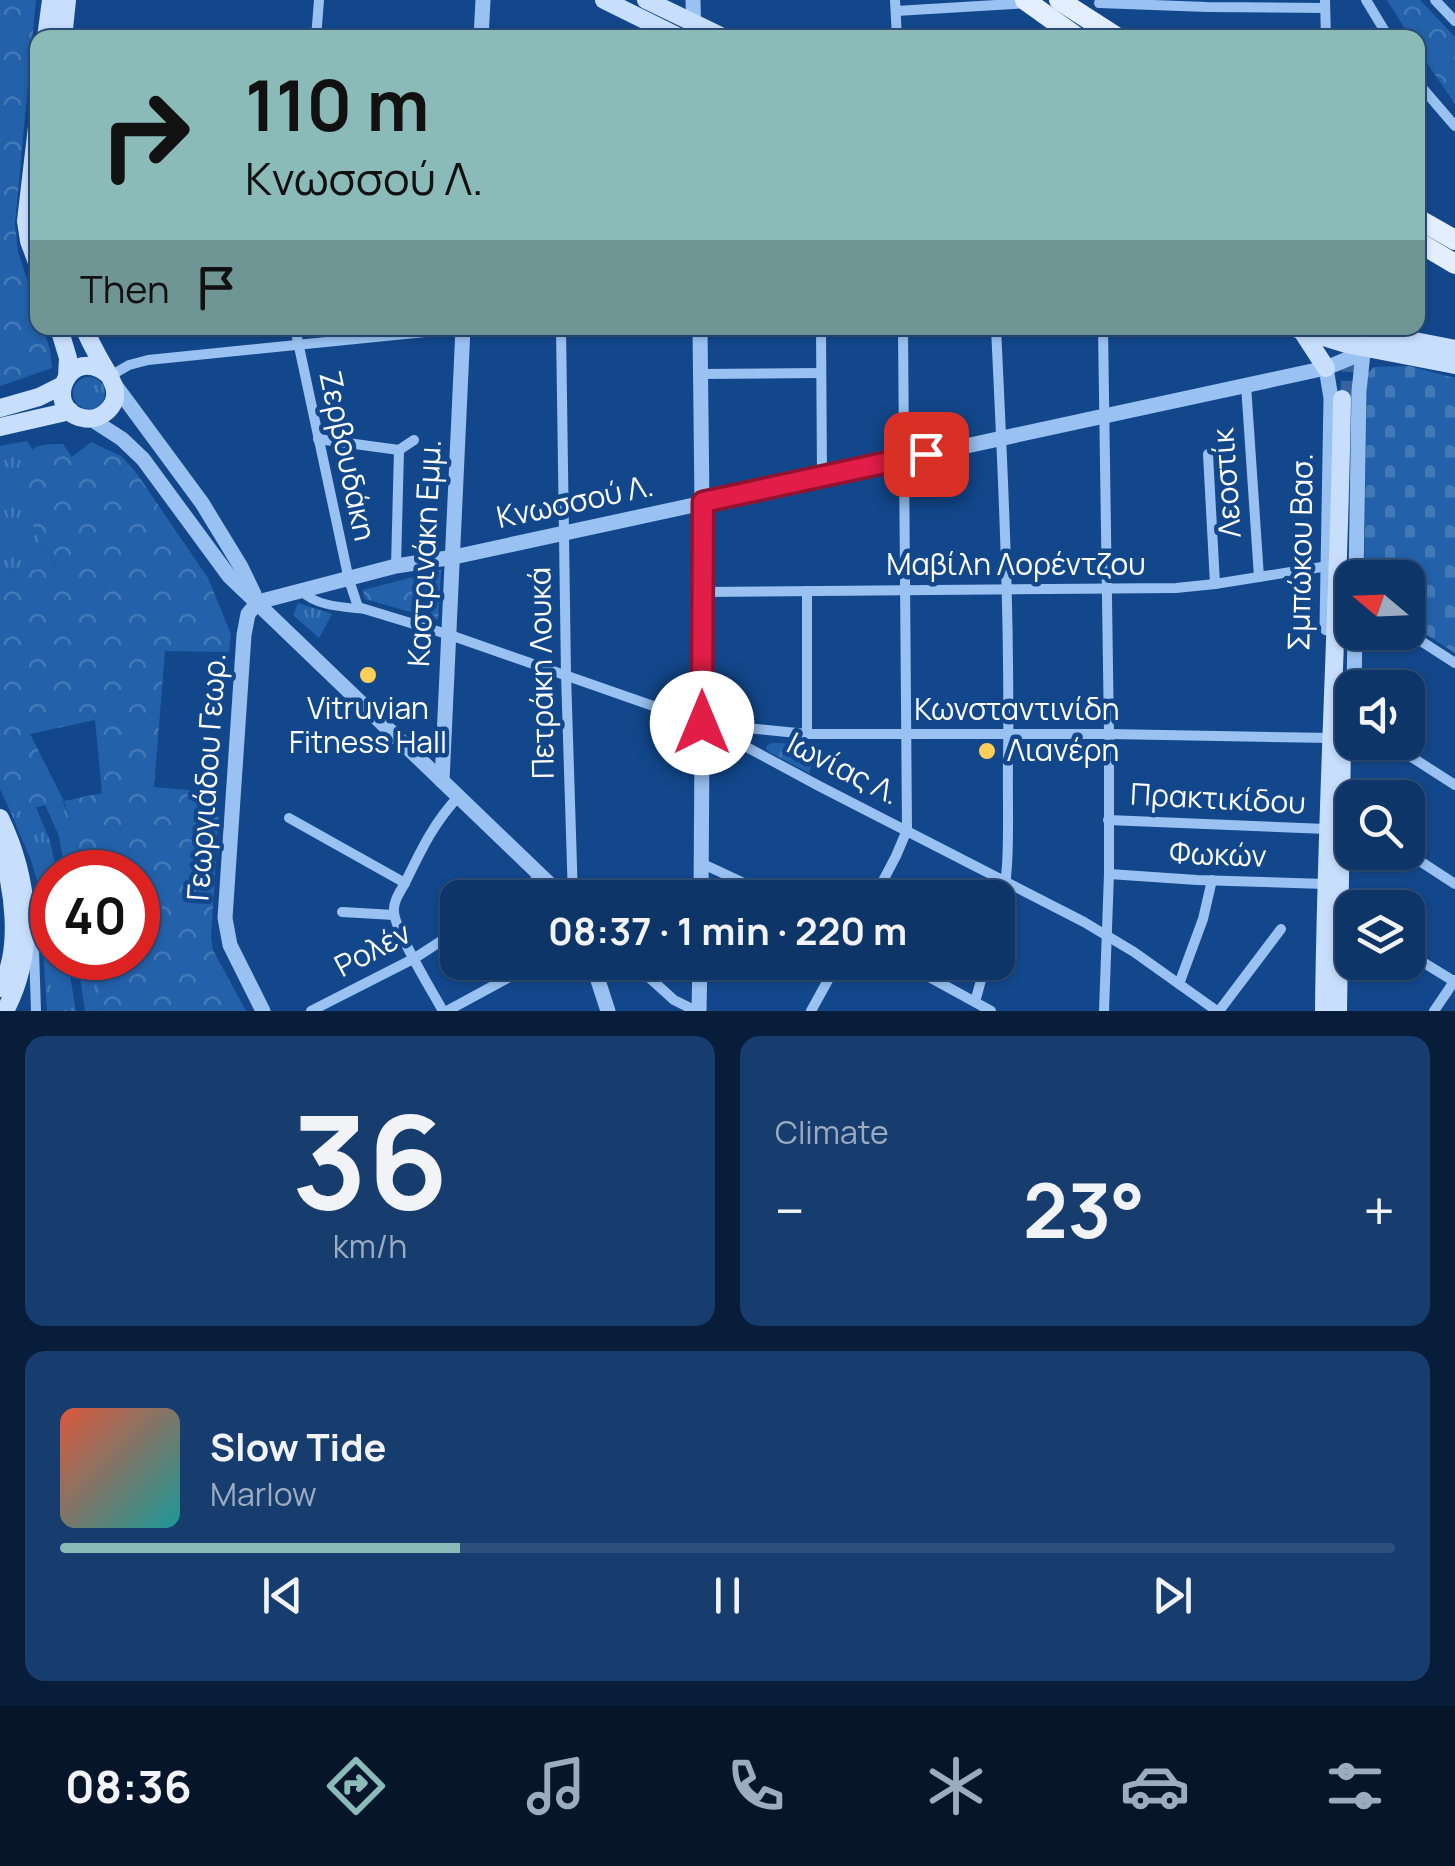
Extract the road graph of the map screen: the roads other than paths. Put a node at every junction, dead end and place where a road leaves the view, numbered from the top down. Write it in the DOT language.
graph roads {
  1 [pos="50,0"];
  2 [pos="67,0"];
  3 [pos="319,0"];
  4 [pos="483,0"];
  5 [pos="604,0"];
  6 [pos="646,0"];
  7 [pos="693,0"];
  8 [pos="1059,0"];
  9 [pos="1366,0"];
  10 [pos="1434,0"];
  11 [pos="1454,0"];
  12 [pos="1100,1"];
  13 [pos="1027,2"];
  14 [pos="1325,4"];
  15 [pos="895,6"];
  16 [pos="1446,11"];
  17 [pos="1455,22"];
  18 [pos="1097,25"];
  19 [pos="47,30"];
  20 [pos="64,30"];
  21 [pos="317,30"];
  22 [pos="481,30"];
  23 [pos="664,30"];
  24 [pos="694,30"];
  25 [pos="1067,30"];
  26 [pos="1105,30"];
  27 [pos="1326,30"];
  28 [pos="1384,30"];
  29 [pos="1425,91"];
  30 [pos="1455,126"];
  31 [pos="30,212"];
  32 [pos="1425,223"];
  33 [pos="30,238"];
  34 [pos="1455,240"];
  35 [pos="1425,246"];
  36 [pos="1455,264"];
  37 [pos="61,335"];
  38 [pos="88,335"];
  39 [pos="295,335"];
  40 [pos="386,335"];
  41 [pos="464,335"];
  42 [pos="561,335"];
  43 [pos="700,335"];
  44 [pos="821,335"];
  45 [pos="903,335"];
  46 [pos="996,335"];
  47 [pos="1103,335"];
  48 [pos="1302,335"];
  49 [pos="1317,335"];
  50 [pos="1386,335"];
  51 [pos="297,343"];
  52 [pos="1455,349"];
  53 [pos="1368,351"];
  54 [pos="1450,365"];
  55 [pos="1326,368"];
  56 [pos="821,373"];
  57 [pos="701,374"];
  58 [pos="65,381"];
  59 [pos="112,381"];
  60 [pos="1246,385"];
  61 [pos="1345,395"];
  62 [pos="0,408"];
  63 [pos="70,411"];
  64 [pos="1103,415"];
  65 [pos="90,419"];
  66 [pos="0,427"];
  67 [pos="1002,437"];
  68 [pos="318,439"];
  69 [pos="414,440"];
  70 [pos="399,450"];
  71 [pos="1208,454"];
  72 [pos="905,459"];
  73 [pos="822,477"];
  74 [pos="703,502"];
  75 [pos="566,533"];
  76 [pos="454,558"];
  77 [pos="1355,560"];
  78 [pos="396,566"];
  79 [pos="1328,566"];
  80 [pos="1259,577"];
  81 [pos="349,580"];
  82 [pos="1215,584"];
  83 [pos="906,590"];
  84 [pos="1006,590"];
  85 [pos="1106,590"];
  86 [pos="301,591"];
  87 [pos="808,591"];
  88 [pos="703,592"];
  89 [pos="258,602"];
  90 [pos="362,609"];
  91 [pos="450,635"];
  92 [pos="1425,644"];
  93 [pos="1455,663"];
  94 [pos="1341,670"];
  95 [pos="1348,670"];
  96 [pos="566,674"];
  97 [pos="1335,712"];
  98 [pos="702,723"];
  99 [pos="806,734"];
  100 [pos="1008,734"];
  101 [pos="1109,734"];
  102 [pos="907,735"];
  103 [pos="1335,737"];
  104 [pos="1417,760"];
  105 [pos="442,781"];
  106 [pos="1455,784"];
  107 [pos="459,796"];
  108 [pos="0,818"];
  109 [pos="290,818"];
  110 [pos="1108,820"];
  111 [pos="1335,828"];
  112 [pos="907,830"];
  113 [pos="0,846"];
  114 [pos="1335,848"];
  115 [pos="701,863"];
  116 [pos="1425,864"];
  117 [pos="1109,874"];
  118 [pos="542,876"];
  119 [pos="536,880"];
  120 [pos="546,880"];
  121 [pos="572,880"];
  122 [pos="701,880"];
  123 [pos="737,880"];
  124 [pos="883,880"];
  125 [pos="1003,880"];
  126 [pos="1007,880"];
  127 [pos="1212,880"];
  128 [pos="404,883"];
  129 [pos="1326,884"];
  130 [pos="1455,884"];
  131 [pos="1015,886"];
  132 [pos="342,912"];
  133 [pos="394,915"];
  134 [pos="13,926"];
  135 [pos="1281,929"];
  136 [pos="1107,936"];
  137 [pos="440,942"];
  138 [pos="415,958"];
  139 [pos="1425,963"];
  140 [pos="503,980"];
  141 [pos="598,980"];
  142 [pos="652,980"];
  143 [pos="699,980"];
  144 [pos="828,980"];
  145 [pos="934,980"];
  146 [pos="981,980"];
  147 [pos="1341,980"];
  148 [pos="1455,981"];
  149 [pos="1180,984"];
  150 [pos="0,988"];
  151 [pos="974,1002"];
  152 [pos="5,1011"];
  153 [pos="36,1011"];
  154 [pos="263,1011"];
  155 [pos="311,1011"];
  156 [pos="445,1011"];
  157 [pos="608,1011"];
  158 [pos="698,1011"];
  159 [pos="811,1011"];
  160 [pos="991,1011"];
  161 [pos="1104,1011"];
  162 [pos="1218,1011"];
  163 [pos="1324,1011"];
  164 [pos="1338,1011"];
  165 [pos="1434,1011"];
  1 -- 19 [label="main road"];
  2 -- 20 [label="main road"];
  3 -- 21 [label="street"];
  4 -- 22 [label="street"];
  5 -- 23 [label="main road"];
  6 -- 24 [label="main road"];
  7 -- 24 [label="street"];
  8 -- 18 [label="main road"];
  9 -- 28 [label="street"];
  10 -- 16 [label="street"];
  11 -- 16 [label="street"];
  12 -- 14 [label="street"];
  12 -- 18 [label="street"];
  13 -- 15 [label="street"];
  13 -- 25 [label="main road"];
  14 -- 27 [label="street"];
  16 -- 17 [label="street"];
  18 -- 26 [label="main road"];
  29 -- 30 [label="street"];
  31 -- 33 [label="main road"];
  32 -- 34 [label="main road"];
  35 -- 36 [label="main road"];
  37 -- 58 [label="main road"];
  38 -- 59 [label="main road"];
  39 -- 51 [label="street, Ζερβουδάκη"];
  40 -- 51 [label="street"];
  41 -- 76 [label="street, Καστρινάκη Εμμ."];
  42 -- 75 [label="street, Πετράκη Λουκά"];
  43 -- 57 [label="street"];
  44 -- 56 [label="street"];
  45 -- 72 [label="street"];
  46 -- 67 [label="street"];
  47 -- 64 [label="street"];
  48 -- 55 [label="main road"];
  49 -- 53 [label="main road"];
  50 -- 52 [label="main road"];
  51 -- 59 [label="street"];
  51 -- 68 [label="street, Ζερβουδάκη"];
  53 -- 54 [label="main road"];
  53 -- 55 [label="street, Κνωσσού Λ."];
  53 -- 61 [label="street, Σμπώκου Βασ."];
  55 -- 60 [label="street, Κνωσσού Λ."];
  55 -- 61 [label="street, Σμπώκου Βασ."];
  56 -- 57 [label="street"];
  56 -- 73 [label="street"];
  57 -- 74 [label="street"];
  58 -- 59 [label="main road"];
  58 -- 62 [label="main road"];
  58 -- 63 [label="main road"];
  59 -- 65 [label="main road"];
  59 -- 89 [label="street"];
  60 -- 64 [label="street, Κνωσσού Λ."];
  60 -- 80 [label="street, Λεοστίκ"];
  61 -- 77 [label="street, Σμπώκου Βασ."];
  61 -- 79 [label="street, Σμπώκου Βασ."];
  61 -- 94 [label="main road, Σμπώκου Βασ."];
  61 -- 95 [label="main road, Σμπώκου Βασ."];
  63 -- 65 [label="main road"];
  63 -- 66 [label="main road"];
  64 -- 67 [label="street, Κνωσσού Λ."];
  64 -- 85 [label="street"];
  65 -- 89 [label="street"];
  67 -- 72 [label="street, Κνωσσού Λ."];
  67 -- 84 [label="street"];
  68 -- 70 [label="street"];
  68 -- 81 [label="street, Ζερβουδάκη"];
  69 -- 70 [label="street"];
  70 -- 78 [label="street"];
  71 -- 82 [label="street, Λεοστίκ"];
  72 -- 73 [label="street, Κνωσσού Λ."];
  72 -- 83 [label="street"];
  73 -- 74 [label="street, Κνωσσού Λ."];
  74 -- 75 [label="street, Κνωσσού Λ."];
  74 -- 88 [label="street"];
  75 -- 76 [label="street, Κνωσσού Λ."];
  75 -- 96 [label="street, Πετράκη Λουκά"];
  76 -- 78 [label="street, Κνωσσού Λ."];
  76 -- 91 [label="street, Καστρινάκη Εμμ."];
  78 -- 81 [label="street, Κνωσσού Λ."];
  79 -- 80 [label="street, Μαβίλη Λορέντζου"];
  79 -- 97 [label="street, Σμπώκου Βασ."];
  80 -- 82 [label="street, Μαβίλη Λορέντζου"];
  81 -- 86 [label="street, Κνωσσού Λ."];
  81 -- 90 [label="street"];
  82 -- 85 [label="street, Μαβίλη Λορέντζου"];
  83 -- 84 [label="street, Μαβίλη Λορέντζου"];
  83 -- 87 [label="street, Μαβίλη Λορέντζου"];
  83 -- 102 [label="street"];
  84 -- 85 [label="street, Μαβίλη Λορέντζου"];
  84 -- 100 [label="street"];
  85 -- 101 [label="street"];
  86 -- 89 [label="street, Κνωσσού Λ."];
  86 -- 90 [label="street, Ιωνίας Λ."];
  87 -- 88 [label="street, Μαβίλη Λορέντζου"];
  87 -- 99 [label="street"];
  88 -- 98 [label="street"];
  89 -- 105 [label="street"];
  89 -- 154 [label="street, Γεωργιάδου Γεωρ."];
  90 -- 91 [label="street, Ιωνίας Λ."];
  91 -- 96 [label="street, Ιωνίας Λ."];
  91 -- 105 [label="street, Καστρινάκη Εμμ."];
  92 -- 93 [label="street"];
  96 -- 98 [label="street, Ιωνίας Λ."];
  96 -- 121 [label="street, Πετράκη Λουκά"];
  98 -- 99 [label="street, Κωνσταντινίδη"];
  98 -- 112 [label="street, Ιωνίας Λ."];
  98 -- 115 [label="street"];
  99 -- 102 [label="street, Κωνσταντινίδη"];
  100 -- 101 [label="street, Κωνσταντινίδη"];
  100 -- 102 [label="street, Κωνσταντινίδη"];
  100 -- 126 [label="street"];
  101 -- 103 [label="street, Κωνσταντινίδη"];
  101 -- 110 [label="street"];
  102 -- 112 [label="street"];
  104 -- 106 [label="street"];
  105 -- 107 [label="street"];
  107 -- 118 [label="street"];
  107 -- 128 [label="street"];
  108 -- 134 [label="main road"];
  109 -- 128 [label="street"];
  110 -- 111 [label="street, Πρακτικίδου"];
  110 -- 117 [label="street"];
  112 -- 124 [label="street"];
  112 -- 125 [label="street, Ιωνίας Λ."];
  113 -- 134 [label="main road"];
  114 -- 129 [label="main road, Σμπώκου Βασ."];
  115 -- 122 [label="street"];
  115 -- 123 [label="street"];
  116 -- 130 [label="street"];
  117 -- 127 [label="street, Φωκών"];
  117 -- 136 [label="street"];
  118 -- 119 [label="street"];
  118 -- 120 [label="street"];
  127 -- 129 [label="street, Φωκών"];
  127 -- 149 [label="street"];
  128 -- 133 [label="street"];
  129 -- 163 [label="main road, Σμπώκου Βασ."];
  131 -- 136 [label="street, Ιωνίας Λ."];
  132 -- 133 [label="street"];
  133 -- 138 [label="street"];
  134 -- 150 [label="main road"];
  134 -- 152 [label="main road"];
  134 -- 153 [label="street"];
  135 -- 162 [label="street"];
  136 -- 149 [label="street, Ιωνίας Λ."];
  136 -- 161 [label="street"];
  137 -- 138 [label="street, Ρολέν"];
  138 -- 155 [label="street, Ρολέν"];
  138 -- 156 [label="street"];
  139 -- 148 [label="street"];
  140 -- 156 [label="street"];
  141 -- 157 [label="street"];
  142 -- 158 [label="street"];
  143 -- 158 [label="street"];
  144 -- 159 [label="street"];
  145 -- 151 [label="street"];
  146 -- 151 [label="street"];
  147 -- 164 [label="main road, Σμπώκου Βασ."];
  148 -- 165 [label="street"];
  149 -- 162 [label="street, Ιωνίας Λ."];
  151 -- 160 [label="street"];
}
